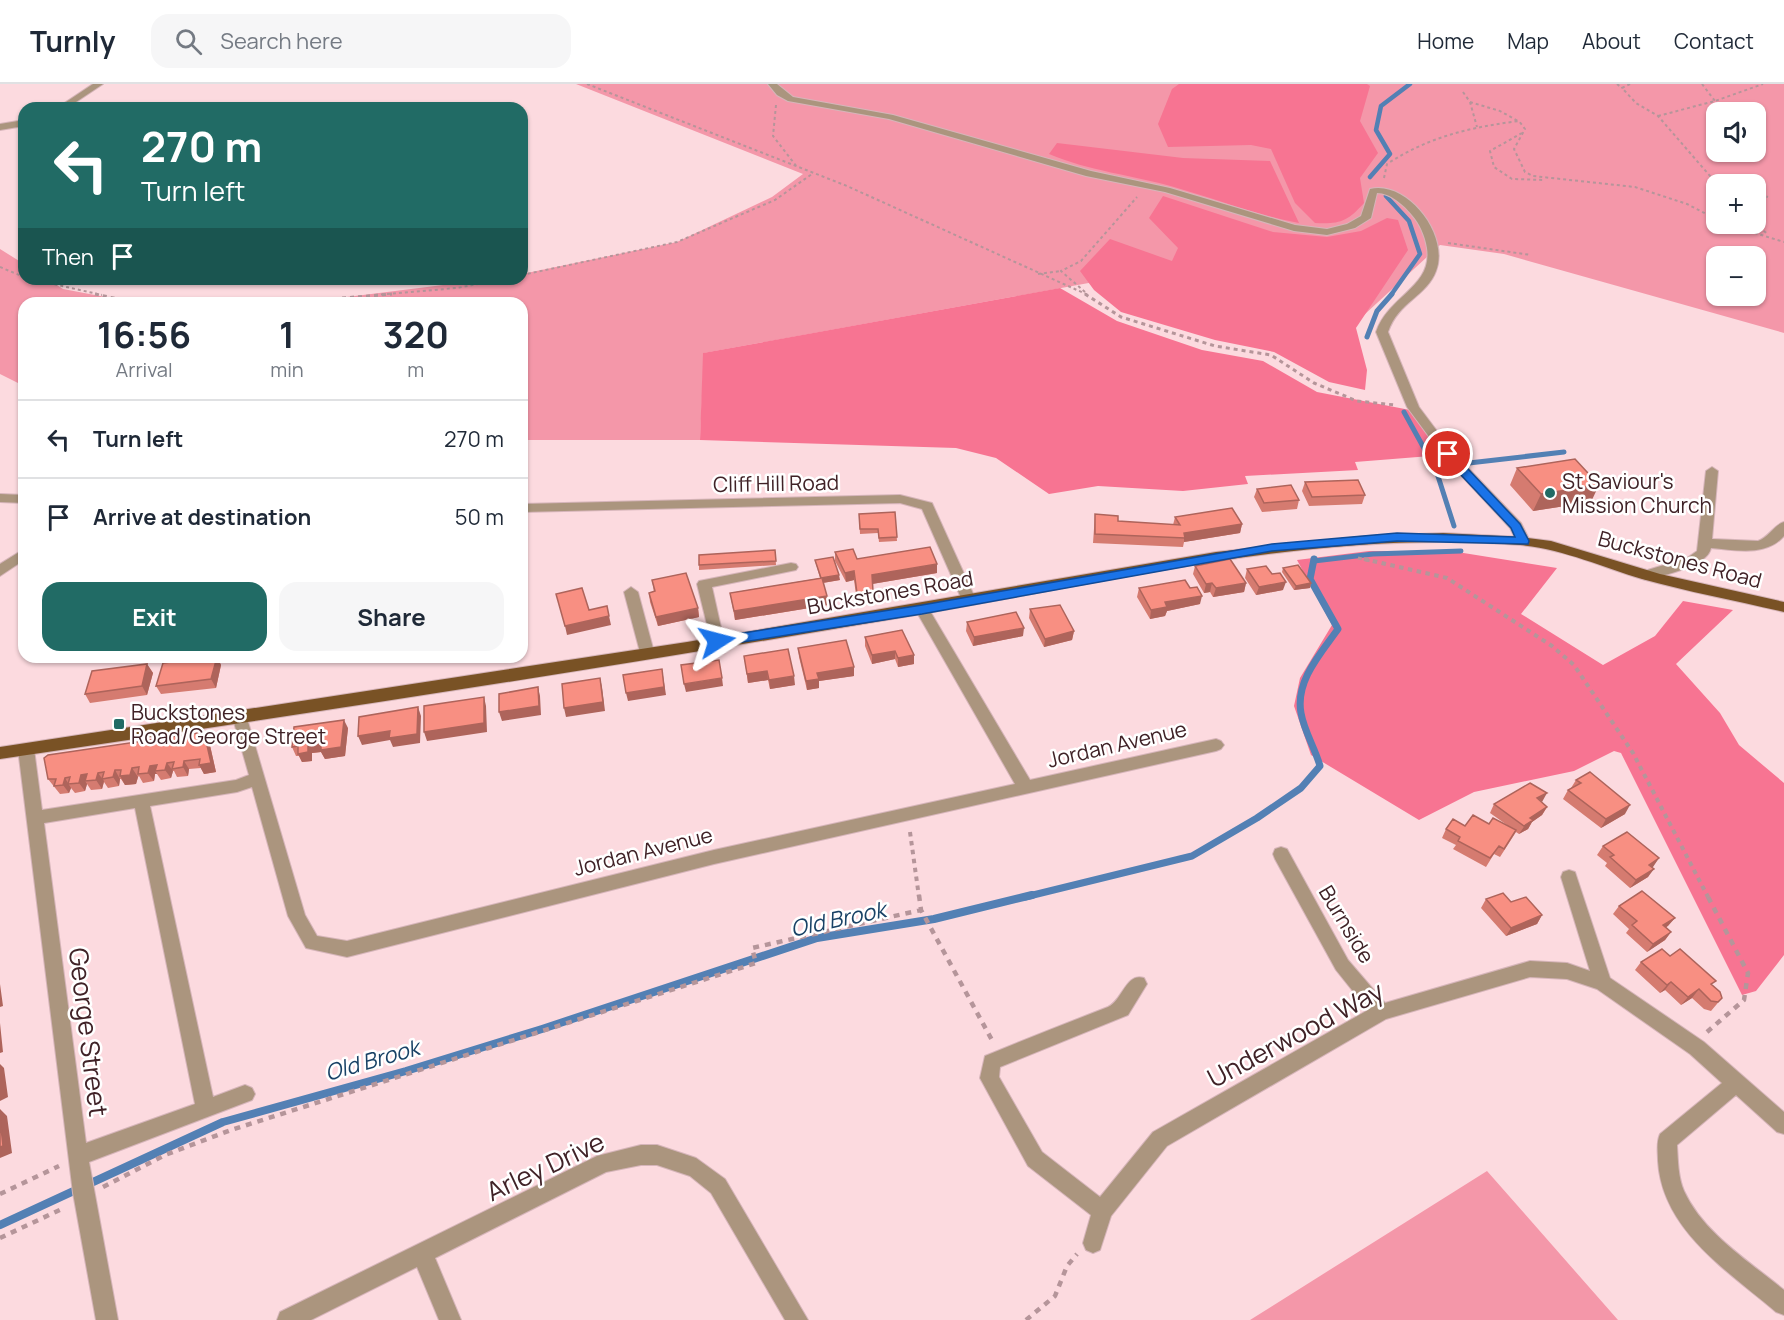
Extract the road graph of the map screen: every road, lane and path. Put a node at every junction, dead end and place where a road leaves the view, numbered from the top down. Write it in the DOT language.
graph roads {
  1 [pos="99,84"];
  2 [pos="587,84"];
  3 [pos="772,84"];
  4 [pos="1617,84"];
  5 [pos="1630,84"];
  6 [pos="1702,84"];
  7 [pos="1762,84"];
  8 [pos="1622,88"];
  9 [pos="1463,92"];
  10 [pos="780,93"];
  11 [pos="1715,101"];
  12 [pos="71,102"];
  13 [pos="1470,102"];
  14 [pos="1658,116"];
  15 [pos="1519,121"];
  16 [pos="18,124"];
  17 [pos="1476,126"];
  18 [pos="0,127"];
  19 [pos="1522,133"];
  20 [pos="797,168"];
  21 [pos="812,174"];
  22 [pos="1708,174"];
  23 [pos="1549,180"];
  24 [pos="1382,188"];
  25 [pos="1167,190"];
  26 [pos="1706,214"];
  27 [pos="1766,233"];
  28 [pos="1760,234"];
  29 [pos="1773,238"];
  30 [pos="1784,242"];
  31 [pos="1446,243"];
  32 [pos="1531,255"];
  33 [pos="0,267"];
  34 [pos="1061,271"];
  35 [pos="18,274"];
  36 [pos="528,274"];
  37 [pos="1038,274"];
  38 [pos="50,285"];
  39 [pos="473,285"];
  40 [pos="1088,295"];
  41 [pos="105,297"];
  42 [pos="354,297"];
  43 [pos="1413,407"];
  44 [pos="1712,471"];
  45 [pos="0,498"];
  46 [pos="18,499"];
  47 [pos="528,508"];
  48 [pos="1784,526"];
  49 [pos="1523,541"];
  50 [pos="1705,543"];
  51 [pos="18,558"];
  52 [pos="1355,558"];
  53 [pos="791,567"];
  54 [pos="0,571"];
  55 [pos="1646,575"];
  56 [pos="631,592"];
  57 [pos="969,600"];
  58 [pos="1784,607"];
  59 [pos="922,609"];
  60 [pos="717,641"];
  61 [pos="647,652"];
  62 [pos="241,718"];
  63 [pos="1216,745"];
  64 [pos="26,749"];
  65 [pos="0,753"];
  66 [pos="258,778"];
  67 [pos="1026,788"];
  68 [pos="141,800"];
  69 [pos="907,813"];
  70 [pos="34,818"];
  71 [pos="1281,854"];
  72 [pos="1569,877"];
  73 [pos="921,910"];
  74 [pos="1138,984"];
  75 [pos="1602,984"];
  76 [pos="1381,1012"];
  77 [pos="1697,1048"];
  78 [pos="992,1062"];
  79 [pos="1735,1084"];
  80 [pos="245,1094"];
  81 [pos="206,1109"];
  82 [pos="1784,1125"];
  83 [pos="79,1160"];
  84 [pos="0,1194"];
  85 [pos="84,1196"];
  86 [pos="1102,1211"];
  87 [pos="0,1238"];
  88 [pos="1093,1243"];
  89 [pos="423,1254"];
  90 [pos="1784,1304"];
  91 [pos="107,1320"];
  92 [pos="288,1320"];
  93 [pos="450,1320"];
  94 [pos="797,1320"];
  95 [pos="1026,1320"];
  1 -- 12 [label="street"];
  2 -- 20 [label="path"];
  3 -- 10 [label="street"];
  4 -- 8 [label="path"];
  5 -- 8 [label="path"];
  6 -- 11 [label="path"];
  7 -- 11 [label="path"];
  8 -- 14 [label="path"];
  9 -- 13 [label="path"];
  10 -- 20 [label="path"];
  10 -- 25 [label="street"];
  11 -- 14 [label="path"];
  13 -- 15 [label="path"];
  13 -- 17 [label="path"];
  14 -- 22 [label="path"];
  15 -- 17 [label="path"];
  15 -- 19 [label="path"];
  16 -- 18 [label="street"];
  17 -- 24 [label="path"];
  19 -- 23 [label="path"];
  19 -- 23 [label="path"];
  20 -- 21 [label="path"];
  21 -- 36 [label="path"];
  21 -- 37 [label="path"];
  23 -- 26 [label="path"];
  24 -- 25 [label="street"];
  24 -- 43 [label="street"];
  25 -- 34 [label="path"];
  27 -- 29 [label="path"];
  28 -- 29 [label="path"];
  29 -- 30 [label="path"];
  31 -- 32 [label="path"];
  33 -- 35 [label="path"];
  34 -- 37 [label="path"];
  34 -- 40 [label="path"];
  37 -- 40 [label="path"];
  38 -- 41 [label="path"];
  39 -- 42 [label="path"];
  40 -- 43 [label="path"];
  43 -- 49 [label="street"];
  44 -- 50 [label="street"];
  45 -- 46 [label="street"];
  47 -- 57 [label="street, Cliff Hill Road"];
  48 -- 50 [label="street"];
  49 -- 55 [label="main road, Buckstones Road"];
  49 -- 57 [label="main road, Buckstones Road"];
  50 -- 55 [label="street"];
  51 -- 54 [label="street"];
  52 -- 77 [label="path"];
  53 -- 60 [label="street"];
  55 -- 58 [label="main road, Buckstones Road"];
  56 -- 61 [label="street"];
  57 -- 59 [label="main road, Buckstones Road"];
  59 -- 60 [label="main road, Buckstones Road"];
  59 -- 67 [label="street"];
  60 -- 61 [label="main road, Buckstones Road"];
  61 -- 62 [label="main road, Buckstones Road"];
  62 -- 64 [label="main road, Buckstones Road"];
  62 -- 66 [label="street, Jordan Avenue"];
  63 -- 67 [label="street, Jordan Avenue"];
  64 -- 65 [label="main road, Buckstones Road"];
  64 -- 70 [label="street, George Street"];
  66 -- 68 [label="street"];
  66 -- 69 [label="street, Jordan Avenue"];
  67 -- 69 [label="street, Jordan Avenue"];
  68 -- 70 [label="street"];
  68 -- 81 [label="street"];
  69 -- 73 [label="path"];
  70 -- 83 [label="street, George Street"];
  71 -- 76 [label="street, Burnside"];
  72 -- 75 [label="street"];
  73 -- 78 [label="path"];
  73 -- 85 [label="path"];
  74 -- 78 [label="street"];
  75 -- 76 [label="street, Underwood Way"];
  75 -- 77 [label="street, Underwood Way"];
  76 -- 86 [label="street, Underwood Way"];
  77 -- 79 [label="street, Underwood Way"];
  78 -- 86 [label="street"];
  79 -- 82 [label="street, Underwood Way"];
  79 -- 90 [label="street"];
  80 -- 81 [label="street"];
  81 -- 83 [label="street"];
  83 -- 84 [label="path"];
  83 -- 85 [label="street, George Street"];
  85 -- 87 [label="path"];
  85 -- 91 [label="street, George Street"];
  86 -- 88 [label="street, Underwood Way"];
  88 -- 95 [label="path"];
  89 -- 92 [label="street, Arley Drive"];
  89 -- 93 [label="street"];
  89 -- 94 [label="street, Arley Drive"];
}
